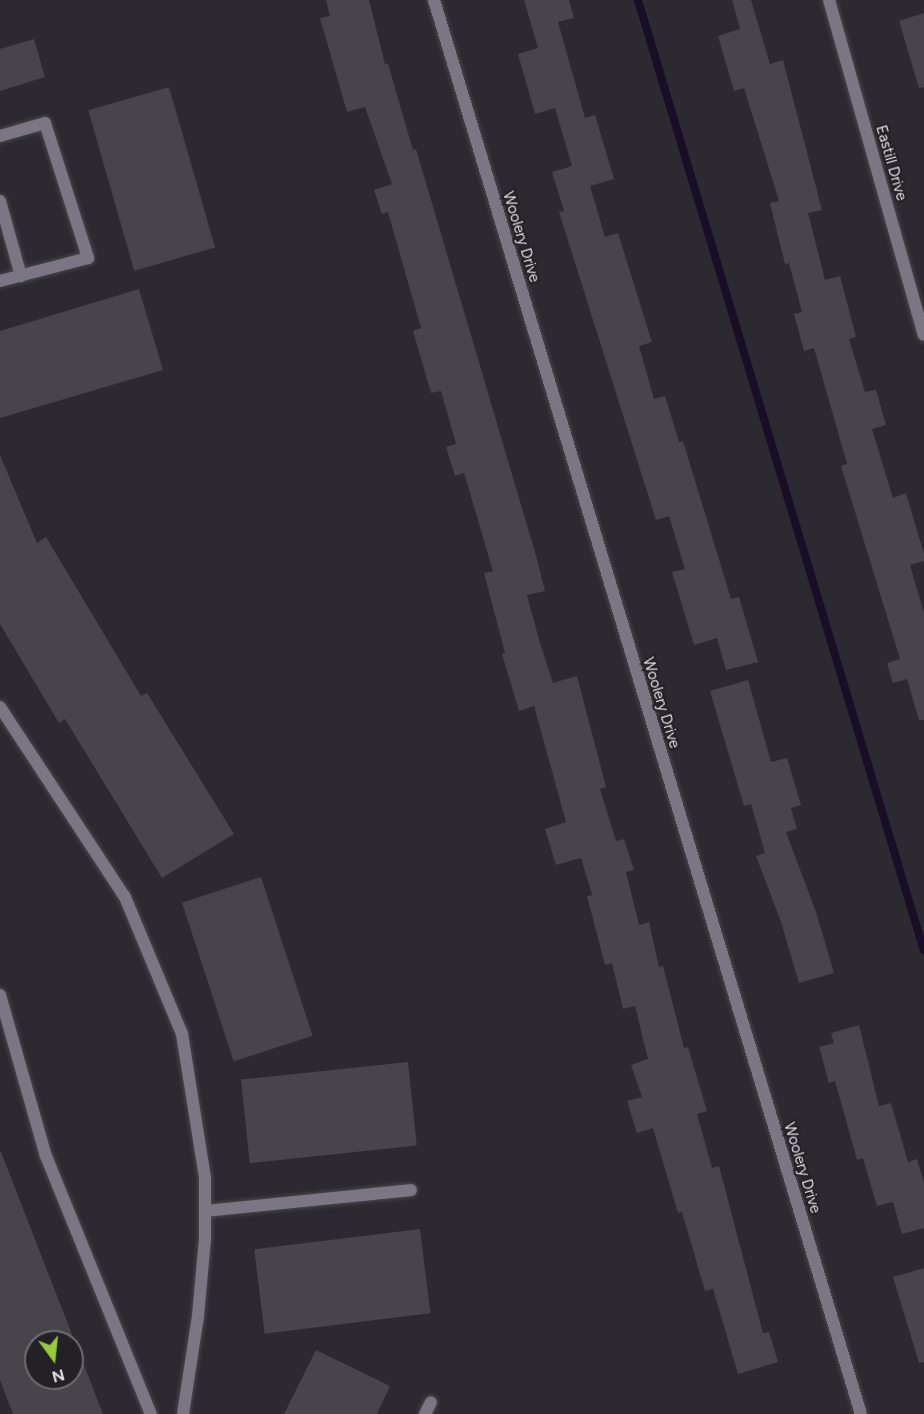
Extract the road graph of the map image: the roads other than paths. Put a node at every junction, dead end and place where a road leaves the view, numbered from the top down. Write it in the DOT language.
graph roads {
  1 [pos="434,0"];
  2 [pos="829,0"];
  3 [pos="0,136"];
  4 [pos="0,201"];
  5 [pos="21,276"];
  6 [pos="0,281"];
  7 [pos="924,335"];
  8 [pos="0,706"];
  9 [pos="0,995"];
  10 [pos="411,1190"];
  11 [pos="205,1211"];
  12 [pos="431,1402"];
  13 [pos="151,1414"];
  14 [pos="183,1414"];
  15 [pos="425,1414"];
  16 [pos="861,1414"];
  1 -- 16 [label="street, Woolery Drive"];
  2 -- 7 [label="street, Eastill Drive"];
  3 -- 5 [label="street"];
  4 -- 5 [label="street"];
  5 -- 6 [label="street"];
  8 -- 11 [label="street"];
  9 -- 13 [label="street"];
  10 -- 11 [label="street"];
  11 -- 14 [label="street"];
  12 -- 15 [label="street"];
}
